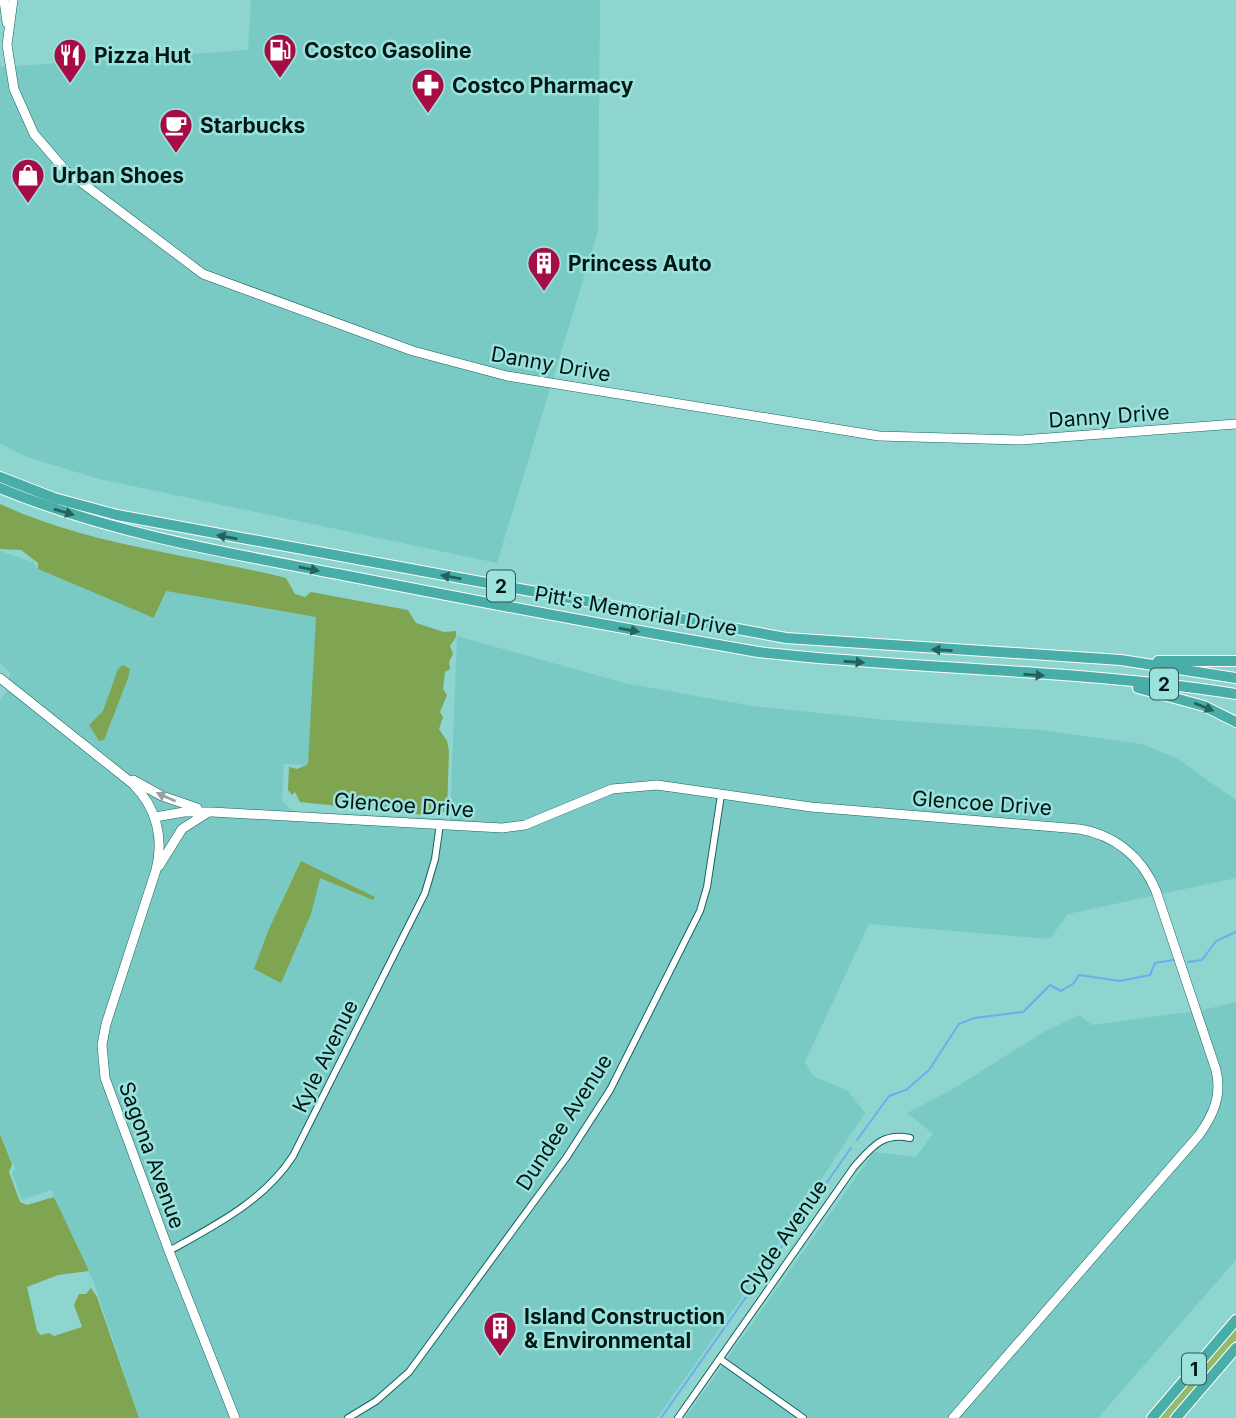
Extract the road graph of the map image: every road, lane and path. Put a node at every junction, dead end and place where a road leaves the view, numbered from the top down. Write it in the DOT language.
graph roads {
  1 [pos="4,0"];
  2 [pos="13,0"];
  3 [pos="8,29"];
  4 [pos="1236,424"];
  5 [pos="0,477"];
  6 [pos="0,488"];
  7 [pos="1121,660"];
  8 [pos="1236,661"];
  9 [pos="0,678"];
  10 [pos="1091,678"];
  11 [pos="1236,678"];
  12 [pos="1236,694"];
  13 [pos="1236,722"];
  14 [pos="123,775"];
  15 [pos="721,795"];
  16 [pos="212,811"];
  17 [pos="155,817"];
  18 [pos="440,824"];
  19 [pos="156,870"];
  20 [pos="909,1138"];
  21 [pos="169,1251"];
  22 [pos="1236,1320"];
  23 [pos="1236,1348"];
  24 [pos="1236,1354"];
  25 [pos="720,1359"];
  26 [pos="1220,1368"];
  27 [pos="235,1418"];
  28 [pos="348,1418"];
  29 [pos="678,1418"];
  30 [pos="803,1418"];
  31 [pos="953,1418"];
  32 [pos="1152,1418"];
  33 [pos="1176,1418"];
  1 -- 3 [label="street, Danny Drive"];
  2 -- 3 [label="street, Danny Drive"];
  3 -- 4 [label="street, Danny Drive"];
  7 -- 5 [label="highway, Pitt's Memorial Drive / 2, one-way"];
  6 -- 10 [label="highway, Pitt's Memorial Drive / 2, one-way"];
  7 -- 8 [label="highway"];
  7 -- 11 [label="highway, Pitt's Memorial Drive / 2"];
  9 -- 14 [label="street"];
  10 -- 12 [label="highway, Pitt's Memorial Drive / 2"];
  10 -- 13 [label="highway, one-way"];
  16 -- 14 [label="street, one-way"];
  14 -- 17 [label="street"];
  15 -- 18 [label="street, Glencoe Drive"];
  15 -- 28 [label="street, Dundee Avenue"];
  15 -- 31 [label="street, Glencoe Drive"];
  16 -- 17 [label="street, Glencoe Drive"];
  16 -- 18 [label="street, Glencoe Drive"];
  16 -- 19 [label="street"];
  17 -- 19 [label="street, Sagona Avenue"];
  18 -- 21 [label="street, Kyle Avenue"];
  19 -- 21 [label="street, Sagona Avenue"];
  20 -- 25 [label="street, Clyde Avenue"];
  21 -- 27 [label="street, Sagona Avenue"];
  22 -- 32 [label="highway, 1"];
  23 -- 26 [label="highway, 1"];
  24 -- 26 [label="highway"];
  25 -- 29 [label="street, Clyde Avenue"];
  25 -- 30 [label="street"];
  26 -- 33 [label="highway, 1"];
}
